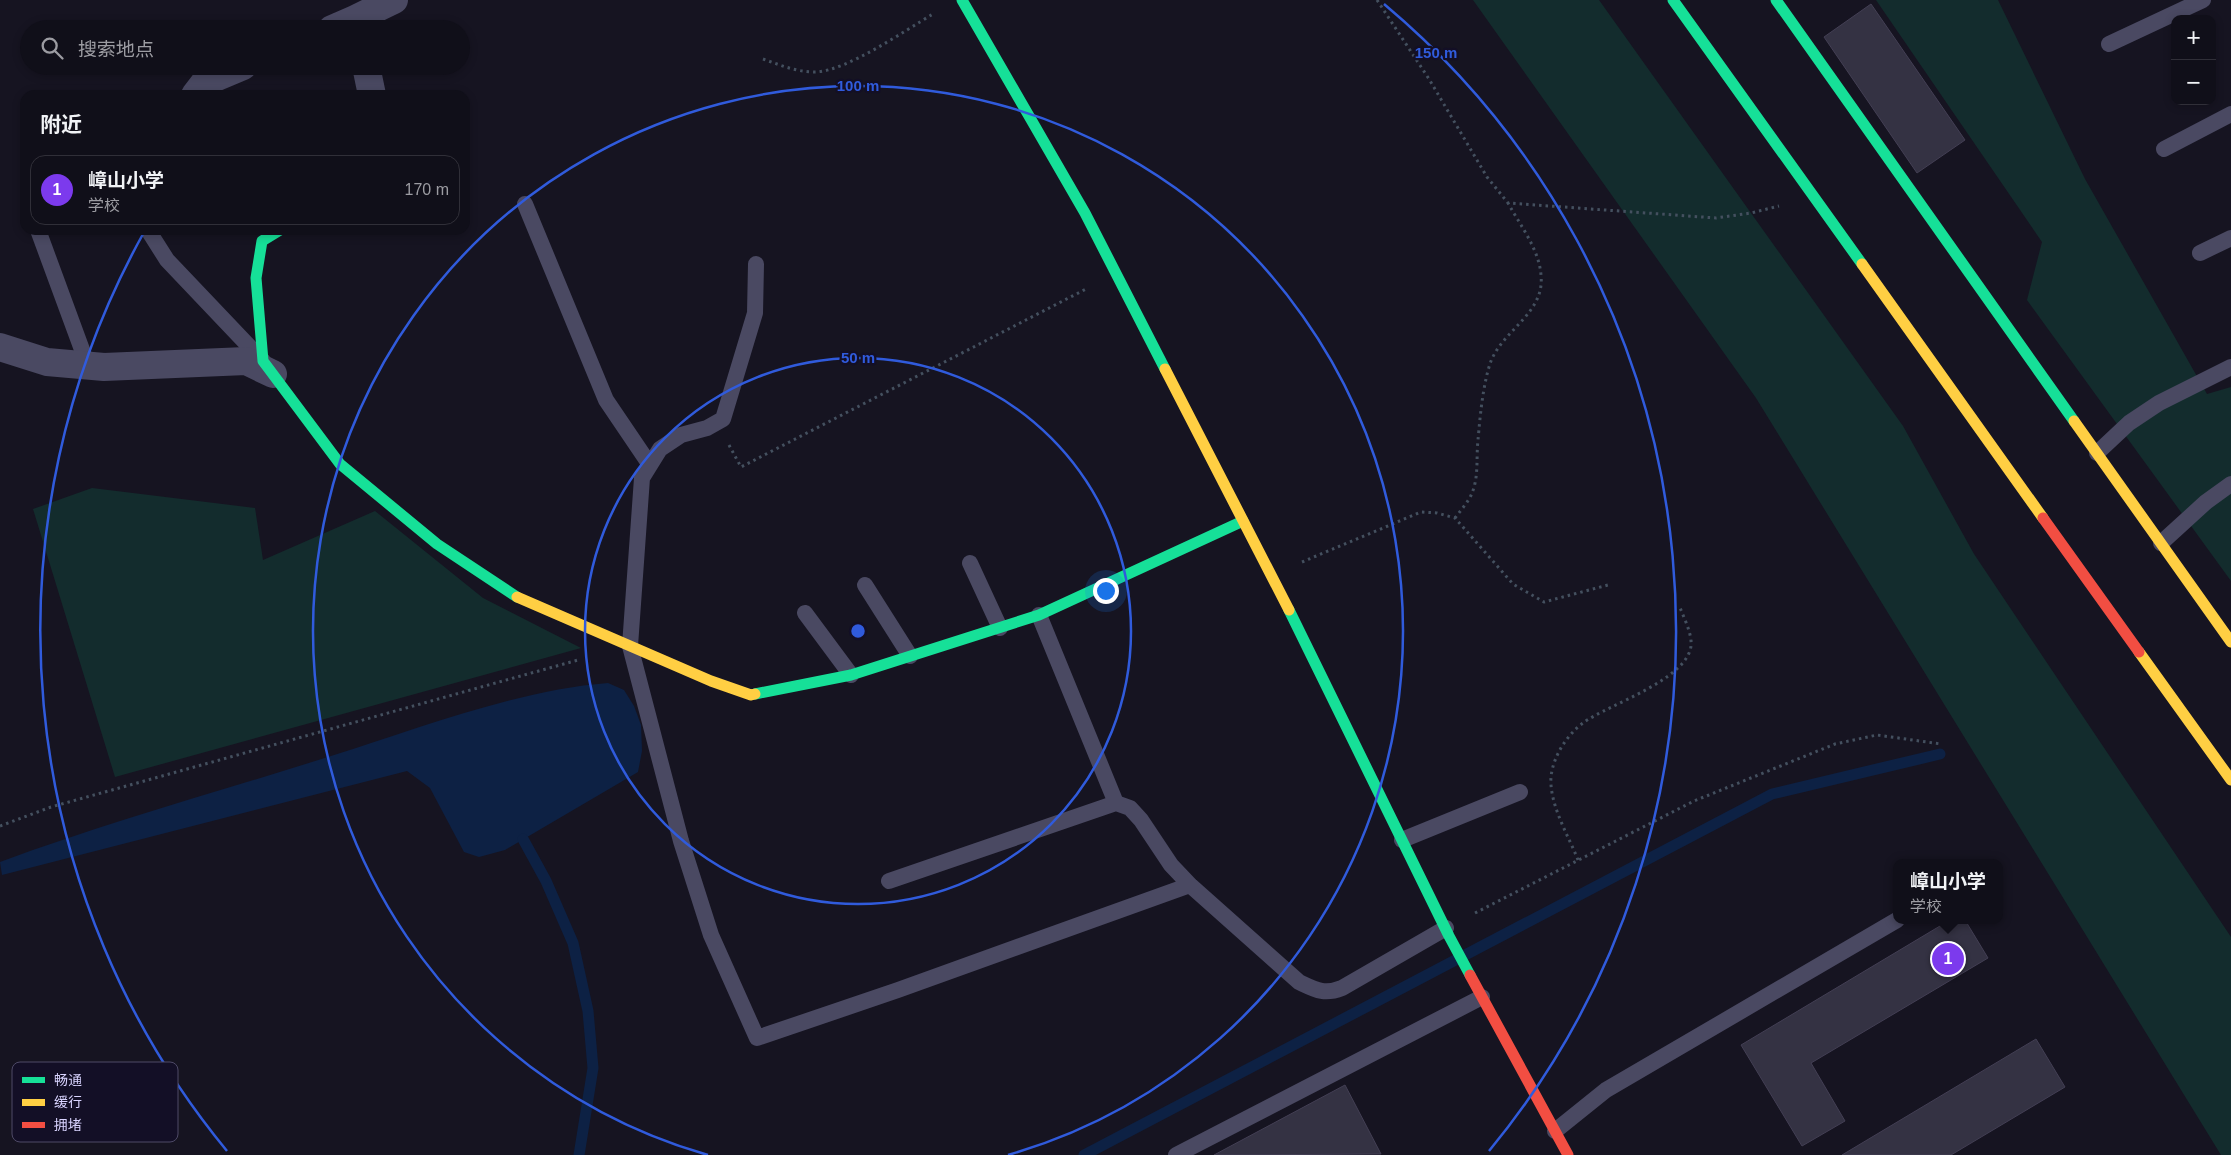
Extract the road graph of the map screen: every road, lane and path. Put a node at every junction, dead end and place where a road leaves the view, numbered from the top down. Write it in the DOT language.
graph roads {
  1 [pos="394,0"];
  2 [pos="962,0"];
  3 [pos="1377,0"];
  4 [pos="1673,0"];
  5 [pos="1776,0"];
  6 [pos="2203,0"];
  7 [pos="934,14"];
  8 [pos="359,20"];
  9 [pos="2109,44"];
  10 [pos="763,59"];
  11 [pos="222,75"];
  12 [pos="368,75"];
  13 [pos="199,90"];
  14 [pos="371,90"];
  15 [pos="2231,114"];
  16 [pos="2164,149"];
  17 [pos="1814,196"];
  18 [pos="1508,203"];
  19 [pos="525,204"];
  20 [pos="40,235"];
  21 [pos="151,235"];
  22 [pos="265,235"];
  23 [pos="2231,238"];
  24 [pos="2200,253"];
  25 [pos="756,264"];
  26 [pos="1116,273"];
  27 [pos="0,347"];
  28 [pos="88,366"];
  29 [pos="2231,367"];
  30 [pos="268,368"];
  31 [pos="718,422"];
  32 [pos="2097,453"];
  33 [pos="650,465"];
  34 [pos="2231,484"];
  35 [pos="1455,518"];
  36 [pos="1244,521"];
  37 [pos="2160,543"];
  38 [pos="970,563"];
  39 [pos="1271,575"];
  40 [pos="865,585"];
  41 [pos="1608,585"];
  42 [pos="1679,605"];
  43 [pos="805,613"];
  44 [pos="1039,616"];
  45 [pos="1000,628"];
  46 [pos="2231,642"];
  47 [pos="630,646"];
  48 [pos="910,656"];
  49 [pos="583,659"];
  50 [pos="851,676"];
  51 [pos="1941,744"];
  52 [pos="2231,780"];
  53 [pos="1520,792"];
  54 [pos="1116,803"];
  55 [pos="0,826"];
  56 [pos="1402,840"];
  57 [pos="1578,860"];
  58 [pos="889,880"];
  59 [pos="1190,885"];
  60 [pos="1893,922"];
  61 [pos="1448,932"];
  62 [pos="1479,991"];
  63 [pos="1555,1130"];
  64 [pos="1176,1155"];
  65 [pos="1568,1155"];
  1 -- 8 [label="street"];
  2 -- 26 [label="main road"];
  3 -- 18 [label="path"];
  4 -- 17 [label="main road"];
  5 -- 32 [label="main road"];
  6 -- 9 [label="lane"];
  7 -- 10 [label="path"];
  11 -- 13 [label="street"];
  12 -- 14 [label="street"];
  15 -- 16 [label="lane"];
  17 -- 18 [label="path"];
  17 -- 52 [label="main road"];
  18 -- 35 [label="path"];
  19 -- 33 [label="lane"];
  20 -- 28 [label="lane"];
  21 -- 30 [label="lane"];
  22 -- 30 [label="main road"];
  23 -- 24 [label="lane"];
  25 -- 31 [label="lane"];
  26 -- 31 [label="path"];
  26 -- 36 [label="main road"];
  27 -- 28 [label="street"];
  28 -- 30 [label="street"];
  29 -- 32 [label="lane"];
  30 -- 47 [label="main road"];
  31 -- 33 [label="lane"];
  32 -- 37 [label="main road"];
  33 -- 47 [label="lane"];
  34 -- 37 [label="lane"];
  35 -- 39 [label="path"];
  35 -- 41 [label="path"];
  36 -- 39 [label="main road"];
  36 -- 44 [label="main road"];
  37 -- 46 [label="main road"];
  38 -- 45 [label="lane"];
  39 -- 56 [label="main road"];
  40 -- 48 [label="lane"];
  42 -- 57 [label="path"];
  43 -- 50 [label="lane"];
  44 -- 45 [label="main road"];
  44 -- 54 [label="lane"];
  45 -- 48 [label="main road"];
  47 -- 50 [label="main road"];
  47 -- 59 [label="lane"];
  48 -- 50 [label="main road"];
  49 -- 55 [label="path"];
  51 -- 57 [label="path"];
  53 -- 56 [label="lane"];
  54 -- 58 [label="lane"];
  54 -- 59 [label="lane"];
  56 -- 61 [label="main road"];
  57 -- 61 [label="path"];
  59 -- 61 [label="lane"];
  60 -- 63 [label="lane"];
  61 -- 62 [label="main road"];
  62 -- 63 [label="main road"];
  62 -- 64 [label="lane"];
  63 -- 65 [label="main road"];
}
